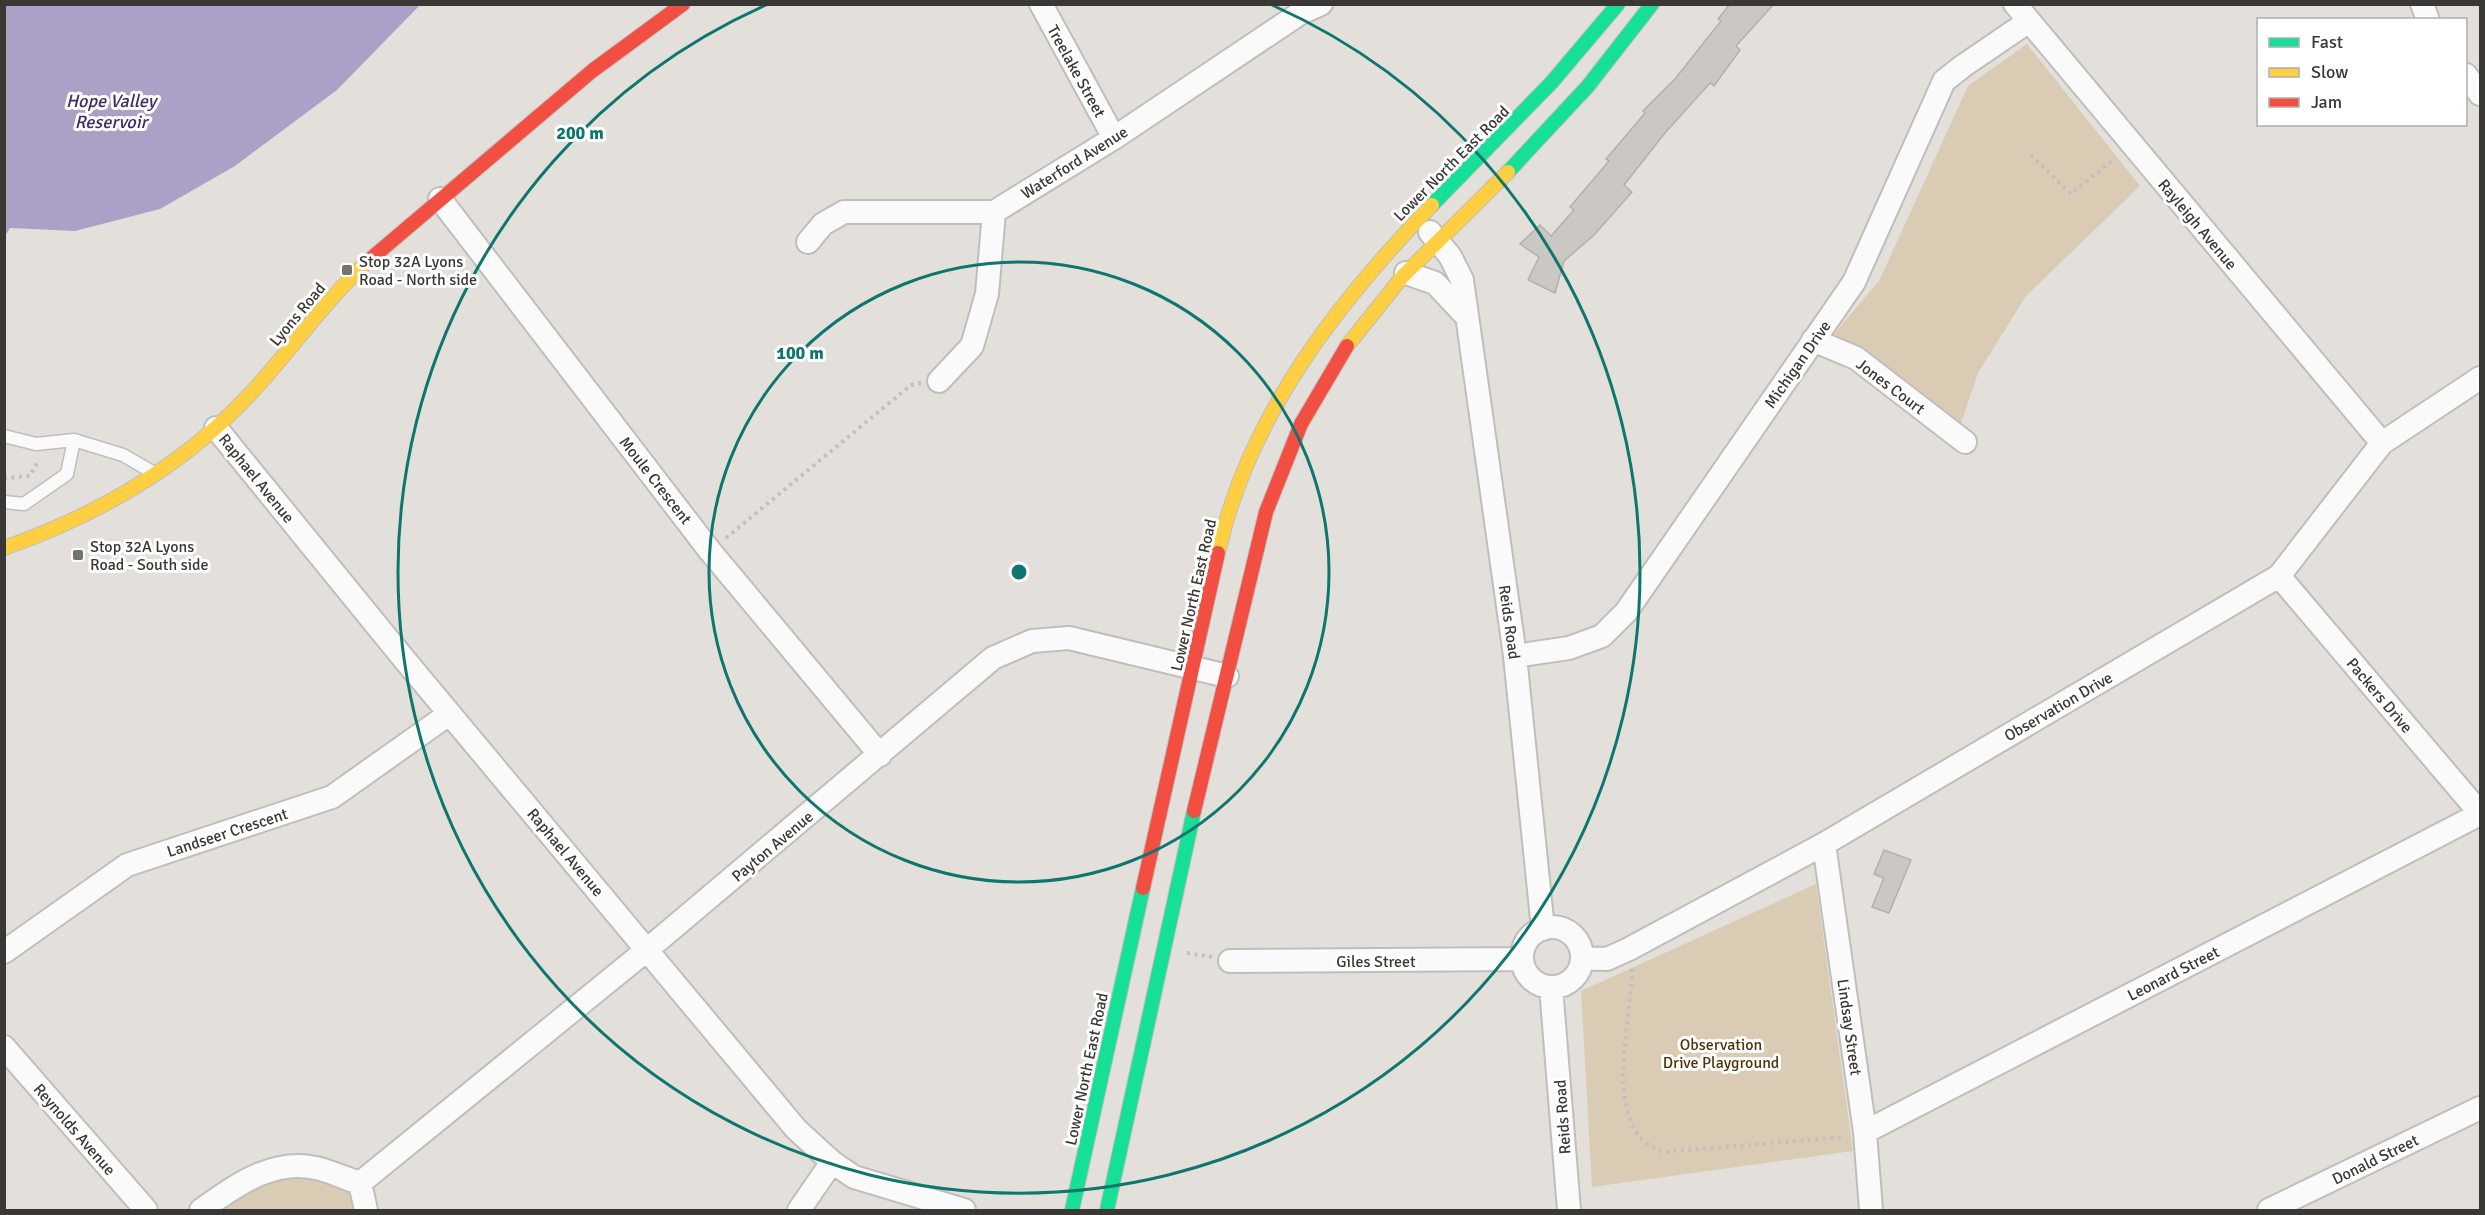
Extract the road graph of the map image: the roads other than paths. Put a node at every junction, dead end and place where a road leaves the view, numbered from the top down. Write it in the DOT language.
graph roads {
  1 [pos="683,4"];
  2 [pos="1041,4"];
  3 [pos="1321,4"];
  4 [pos="1618,4"];
  5 [pos="1652,4"];
  6 [pos="2022,13"];
  7 [pos="2467,76"];
  8 [pos="2481,94"];
  9 [pos="1114,138"];
  10 [pos="440,199"];
  11 [pos="994,212"];
  12 [pos="1417,220"];
  13 [pos="1439,240"];
  14 [pos="808,242"];
  15 [pos="1406,273"];
  16 [pos="1467,317"];
  17 [pos="1813,340"];
  18 [pos="2481,378"];
  19 [pos="939,381"];
  20 [pos="216,428"];
  21 [pos="4,436"];
  22 [pos="74,440"];
  23 [pos="1965,442"];
  24 [pos="2382,443"];
  25 [pos="155,474"];
  26 [pos="4,502"];
  27 [pos="4,548"];
  28 [pos="2279,576"];
  29 [pos="1515,656"];
  30 [pos="1193,666"];
  31 [pos="1227,676"];
  32 [pos="449,714"];
  33 [pos="880,755"];
  34 [pos="2481,814"];
  35 [pos="1824,844"];
  36 [pos="1543,929"];
  37 [pos="648,949"];
  38 [pos="4,951"];
  39 [pos="1582,958"];
  40 [pos="1522,959"];
  41 [pos="1230,961"];
  42 [pos="1551,987"];
  43 [pos="4,1047"];
  44 [pos="2481,1108"];
  45 [pos="1865,1137"];
  46 [pos="832,1162"];
  47 [pos="360,1183"];
  48 [pos="146,1210"];
  49 [pos="201,1210"];
  50 [pos="366,1210"];
  51 [pos="799,1210"];
  52 [pos="964,1210"];
  53 [pos="1072,1210"];
  54 [pos="1107,1210"];
  55 [pos="1569,1210"];
  56 [pos="1871,1210"];
  57 [pos="2269,1210"];
  1 -- 10 [label="main road, Lyons Road"];
  2 -- 9 [label="street, Treelake Street"];
  3 -- 9 [label="street, Waterford Avenue"];
  4 -- 12 [label="main road, Lower North East Road"];
  5 -- 13 [label="main road"];
  6 -- 17 [label="street, Michigan Drive"];
  6 -- 24 [label="street, Rayleigh Avenue"];
  7 -- 8 [label="street"];
  9 -- 11 [label="street, Waterford Avenue"];
  10 -- 20 [label="main road, Lyons Road"];
  10 -- 33 [label="street, Moule Crescent"];
  11 -- 14 [label="street"];
  11 -- 19 [label="street"];
  12 -- 13 [label="street, Reids Road"];
  12 -- 30 [label="main road, Lower North East Road"];
  13 -- 15 [label="main road"];
  13 -- 16 [label="street, Reids Road"];
  15 -- 16 [label="street"];
  15 -- 31 [label="main road"];
  16 -- 29 [label="street, Reids Road"];
  17 -- 23 [label="street, Jones Court"];
  17 -- 29 [label="street, Michigan Drive"];
  18 -- 24 [label="street, Observation Drive"];
  20 -- 25 [label="main road, Lyons Road"];
  20 -- 32 [label="street, Raphael Avenue"];
  21 -- 22 [label="lane"];
  22 -- 25 [label="lane"];
  22 -- 26 [label="lane"];
  24 -- 28 [label="street, Observation Drive"];
  25 -- 27 [label="main road, Lyons Road"];
  28 -- 34 [label="street, Packers Drive"];
  28 -- 35 [label="street, Observation Drive"];
  29 -- 36 [label="street, Reids Road"];
  30 -- 31 [label="street, Payton Avenue"];
  30 -- 33 [label="street, Payton Avenue"];
  30 -- 53 [label="main road, Lower North East Road"];
  31 -- 54 [label="main road"];
  32 -- 37 [label="street, Raphael Avenue"];
  32 -- 38 [label="street, Landseer Crescent"];
  33 -- 37 [label="street, Payton Avenue"];
  34 -- 45 [label="street, Leonard Street"];
  35 -- 39 [label="street, Observation Drive"];
  35 -- 45 [label="street, Lindsay Street"];
  36 -- 39 [label="street"];
  36 -- 40 [label="street"];
  37 -- 46 [label="street, Raphael Avenue"];
  37 -- 47 [label="street, Payton Avenue"];
  39 -- 42 [label="street"];
  40 -- 41 [label="street, Giles Street"];
  40 -- 42 [label="street"];
  42 -- 55 [label="street, Reids Road"];
  43 -- 48 [label="street, Reynolds Avenue"];
  44 -- 57 [label="street, Donald Street"];
  45 -- 56 [label="street, Lindsay Street"];
  46 -- 51 [label="street"];
  46 -- 52 [label="street, Raphael Avenue"];
  47 -- 49 [label="street"];
  47 -- 50 [label="street"];
}
